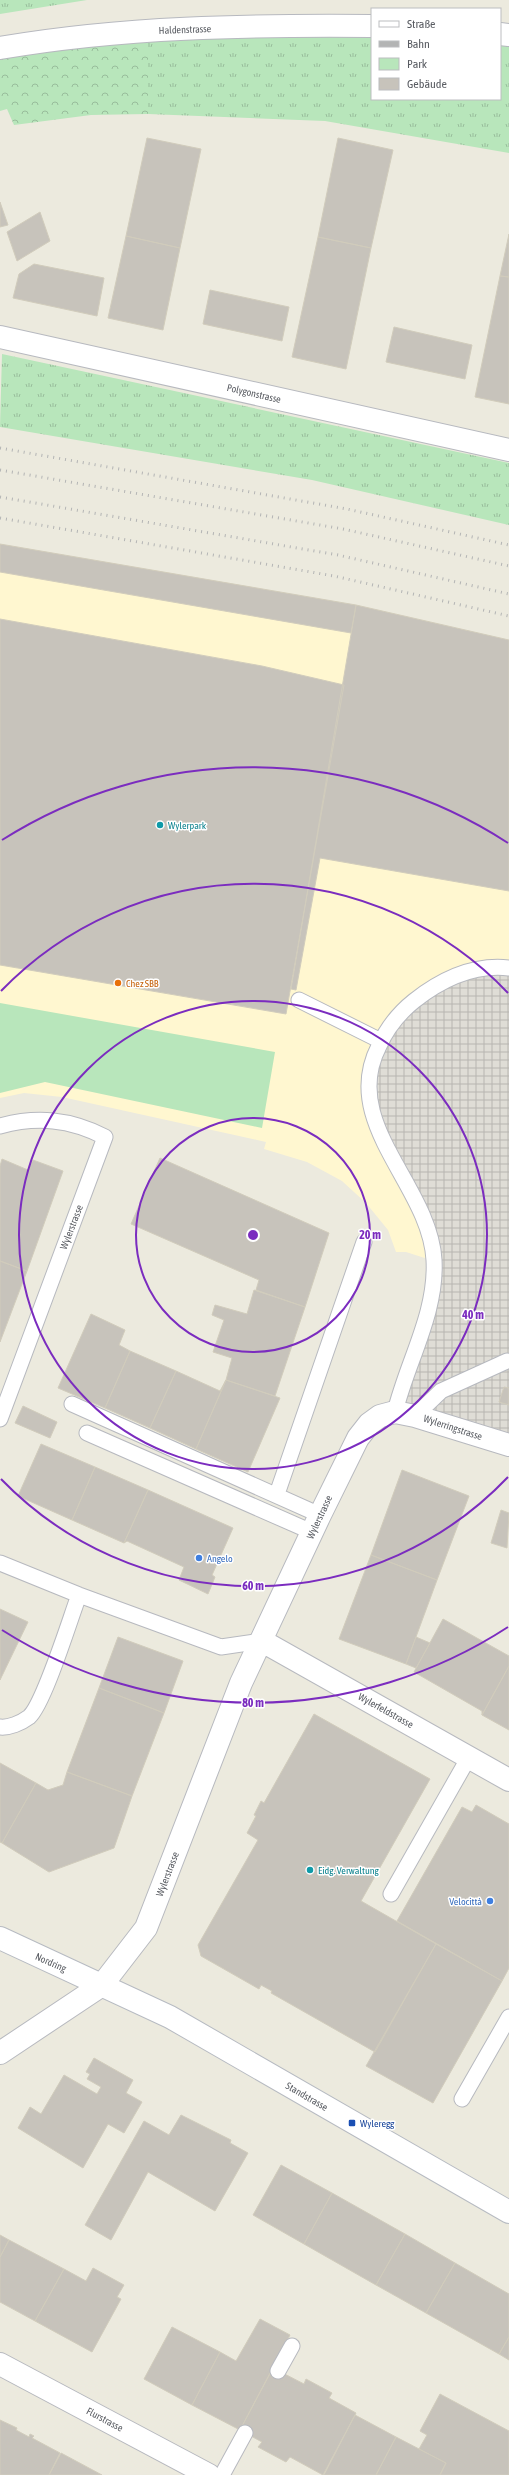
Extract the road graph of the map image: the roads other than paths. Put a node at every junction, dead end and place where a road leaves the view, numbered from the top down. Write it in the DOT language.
graph roads {
  1 [pos="371,26"];
  2 [pos="0,48"];
  3 [pos="0,337"];
  4 [pos="509,450"];
  5 [pos="509,968"];
  6 [pos="299,1000"];
  7 [pos="381,1041"];
  8 [pos="0,1126"];
  9 [pos="364,1242"];
  10 [pos="507,1361"];
  11 [pos="72,1404"];
  12 [pos="406,1414"];
  13 [pos="0,1419"];
  14 [pos="86,1433"];
  15 [pos="509,1445"];
  16 [pos="277,1494"];
  17 [pos="316,1523"];
  18 [pos="0,1563"];
  19 [pos="79,1595"];
  20 [pos="262,1641"];
  21 [pos="0,1727"];
  22 [pos="469,1757"];
  23 [pos="509,1780"];
  24 [pos="391,1894"];
  25 [pos="0,1938"];
  26 [pos="102,1985"];
  27 [pos="509,2017"];
  28 [pos="0,2053"];
  29 [pos="462,2099"];
  30 [pos="509,2212"];
  31 [pos="292,2346"];
  32 [pos="0,2364"];
  33 [pos="278,2371"];
  34 [pos="245,2433"];
  35 [pos="210,2475"];
  36 [pos="222,2475"];
  1 -- 2 [label="street, Haldenstrasse"];
  3 -- 4 [label="street, Polygonstrasse"];
  5 -- 7 [label="lane"];
  6 -- 7 [label="lane"];
  7 -- 12 [label="lane"];
  8 -- 13 [label="lane, Wylerstrasse"];
  9 -- 16 [label="lane"];
  10 -- 12 [label="lane"];
  11 -- 16 [label="lane"];
  12 -- 15 [label="street, Wylerringstrasse"];
  12 -- 17 [label="street, Wylerstrasse"];
  14 -- 17 [label="lane"];
  16 -- 17 [label="lane"];
  17 -- 20 [label="street, Wylerstrasse"];
  18 -- 19 [label="lane"];
  19 -- 20 [label="lane"];
  19 -- 21 [label="lane"];
  20 -- 22 [label="street, Wylerfeldstrasse"];
  20 -- 26 [label="street, Wylerstrasse"];
  22 -- 23 [label="street, Wylerfeldstrasse"];
  22 -- 24 [label="lane"];
  25 -- 26 [label="street, Nordring"];
  26 -- 28 [label="street, Wylerstrasse"];
  26 -- 30 [label="street, Standstrasse"];
  27 -- 29 [label="lane"];
  31 -- 33 [label="lane"];
  32 -- 35 [label="street, Flurstrasse"];
  34 -- 36 [label="lane"];
}
